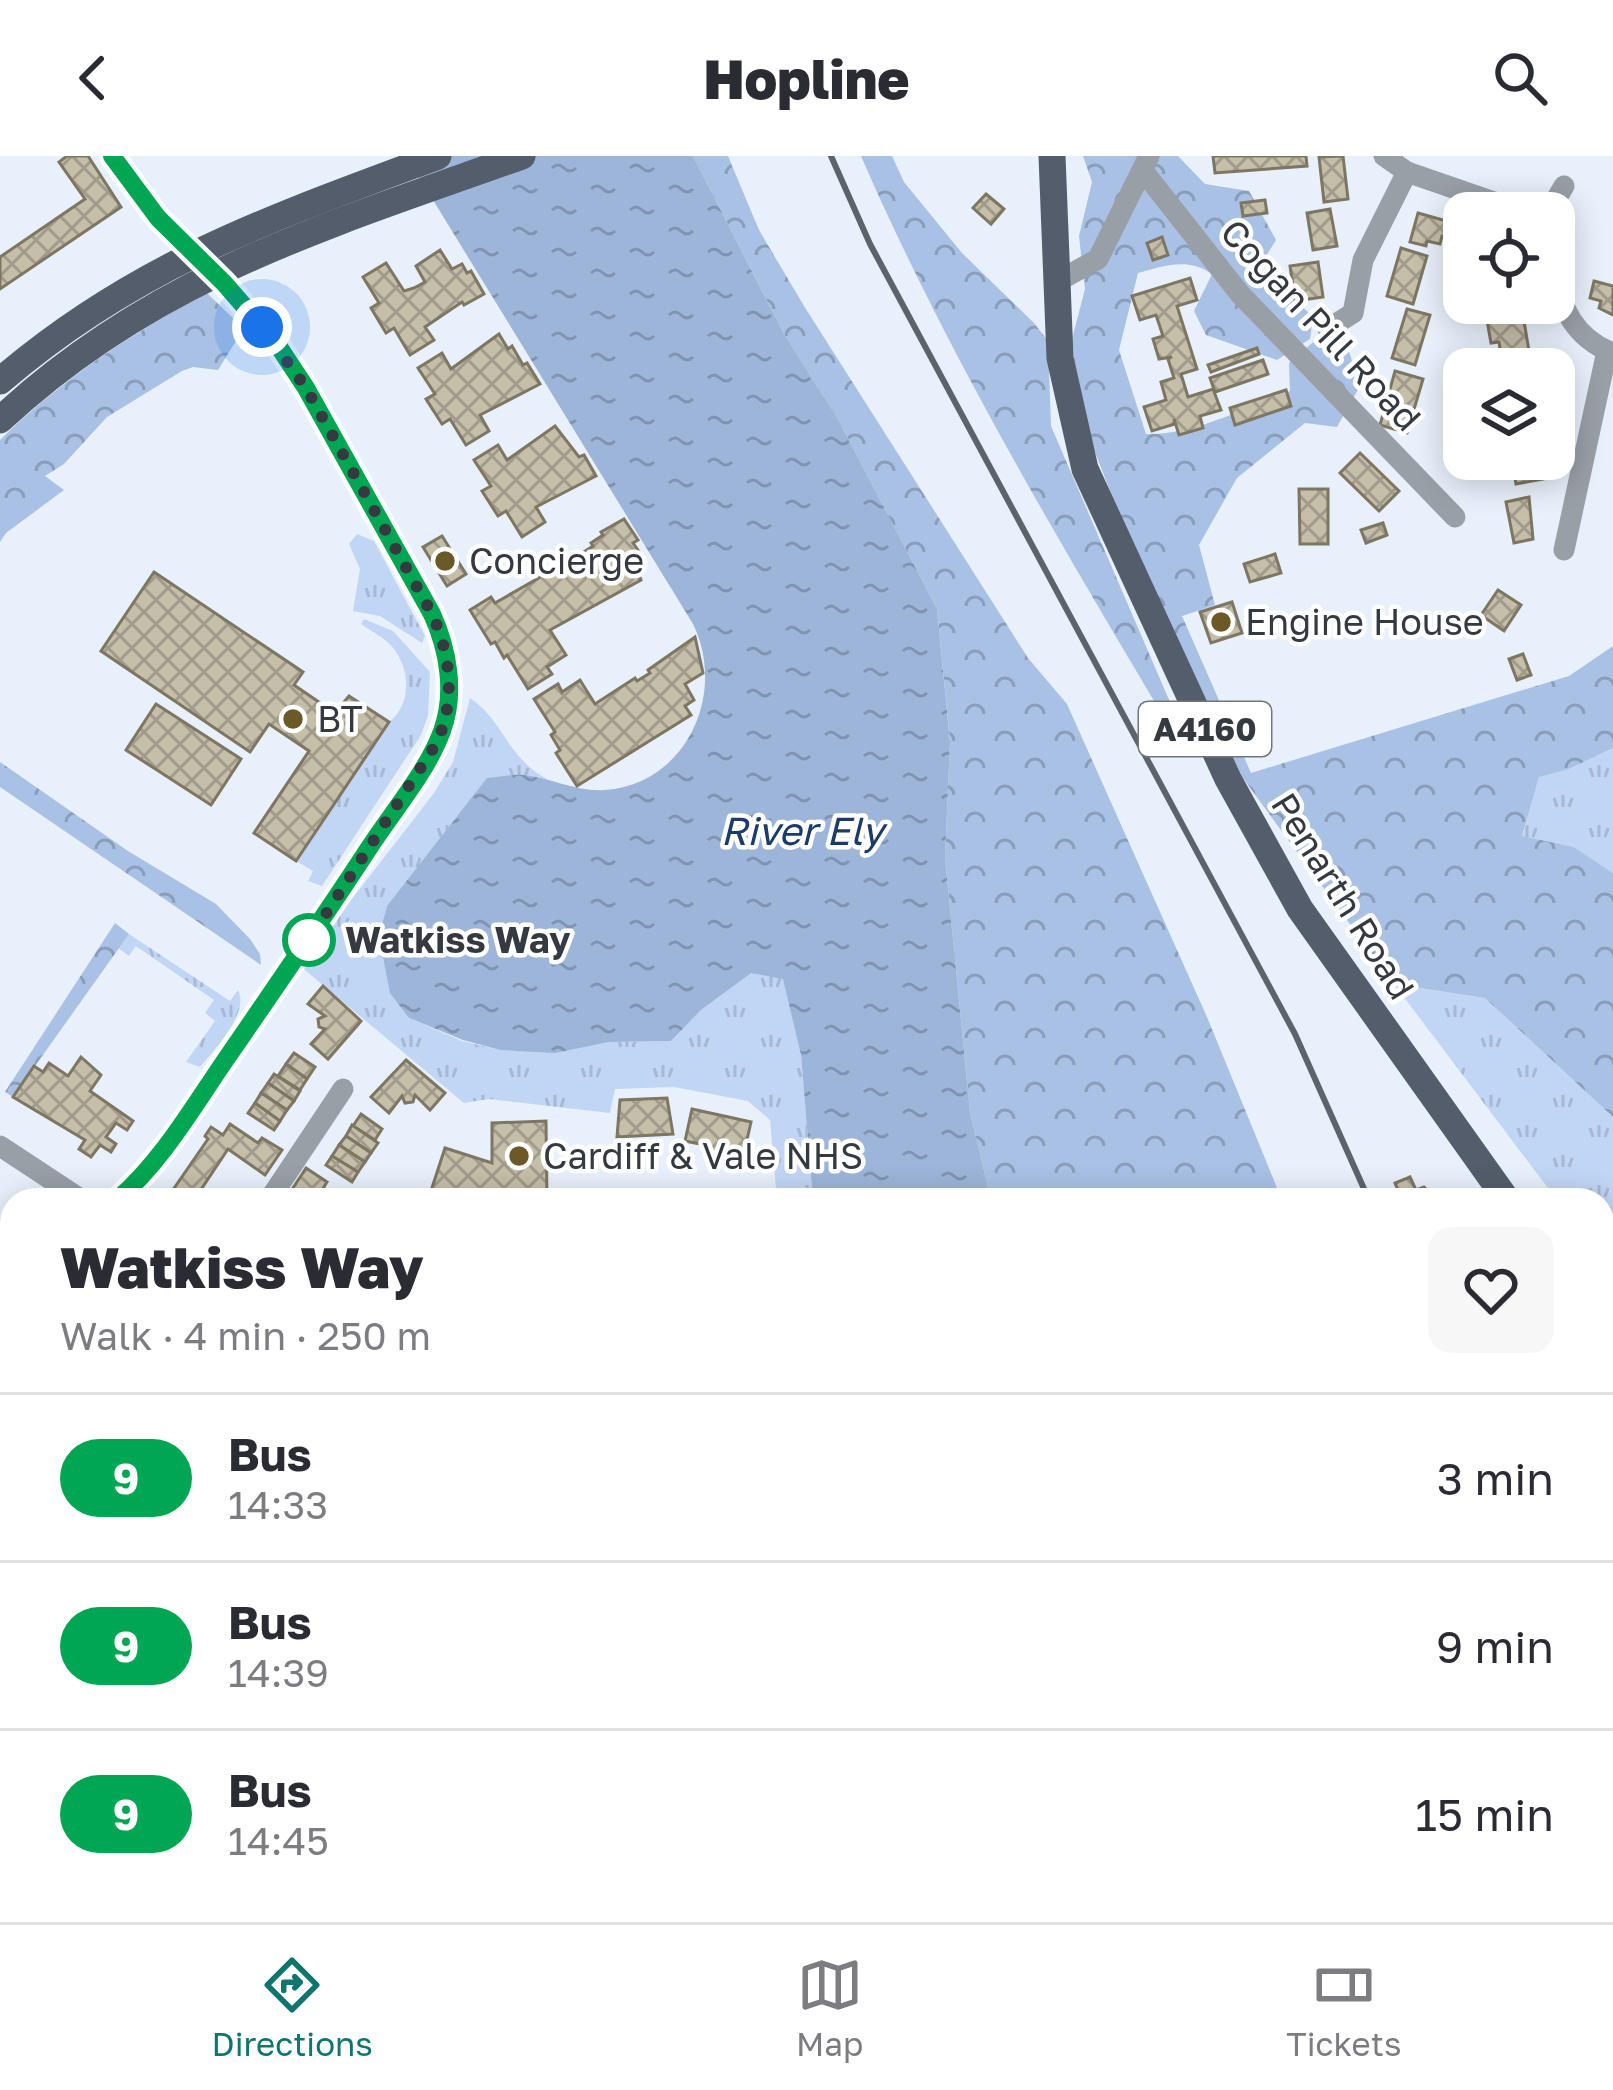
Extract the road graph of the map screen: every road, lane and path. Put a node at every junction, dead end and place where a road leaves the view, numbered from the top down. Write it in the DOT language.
graph roads {
  1 [pos="112,156"];
  2 [pos="439,156"];
  3 [pos="522,156"];
  4 [pos="1052,156"];
  5 [pos="1072,156"];
  6 [pos="1384,156"];
  7 [pos="1147,164"];
  8 [pos="1407,172"];
  9 [pos="1564,186"];
  10 [pos="1465,192"];
  11 [pos="1560,192"];
  12 [pos="1056,198"];
  13 [pos="1058,281"];
  14 [pos="1575,324"];
  15 [pos="1328,329"];
  16 [pos="1610,352"];
  17 [pos="0,380"];
  18 [pos="0,420"];
  19 [pos="1455,517"];
  20 [pos="1564,550"];
  21 [pos="344,1089"];
  22 [pos="0,1147"];
  23 [pos="63,1188"];
  24 [pos="131,1188"];
  25 [pos="277,1188"];
  26 [pos="1498,1188"];
  1 -- 24 [label="street"];
  2 -- 17 [label="main road, bridge"];
  3 -- 18 [label="main road, bridge"];
  4 -- 12 [label="main road, Penarth Road / A4160"];
  5 -- 12 [label="main road, Penarth Road / A4160"];
  6 -- 8 [label="street"];
  7 -- 13 [label="street"];
  7 -- 19 [label="street, Cogan Pill Road"];
  8 -- 10 [label="street"];
  8 -- 15 [label="street"];
  9 -- 11 [label="street"];
  12 -- 13 [label="main road, Penarth Road / A4160"];
  13 -- 26 [label="main road, Penarth Road / A4160"];
  14 -- 16 [label="street"];
  16 -- 20 [label="street"];
  21 -- 25 [label="street"];
  22 -- 23 [label="street"];
}
